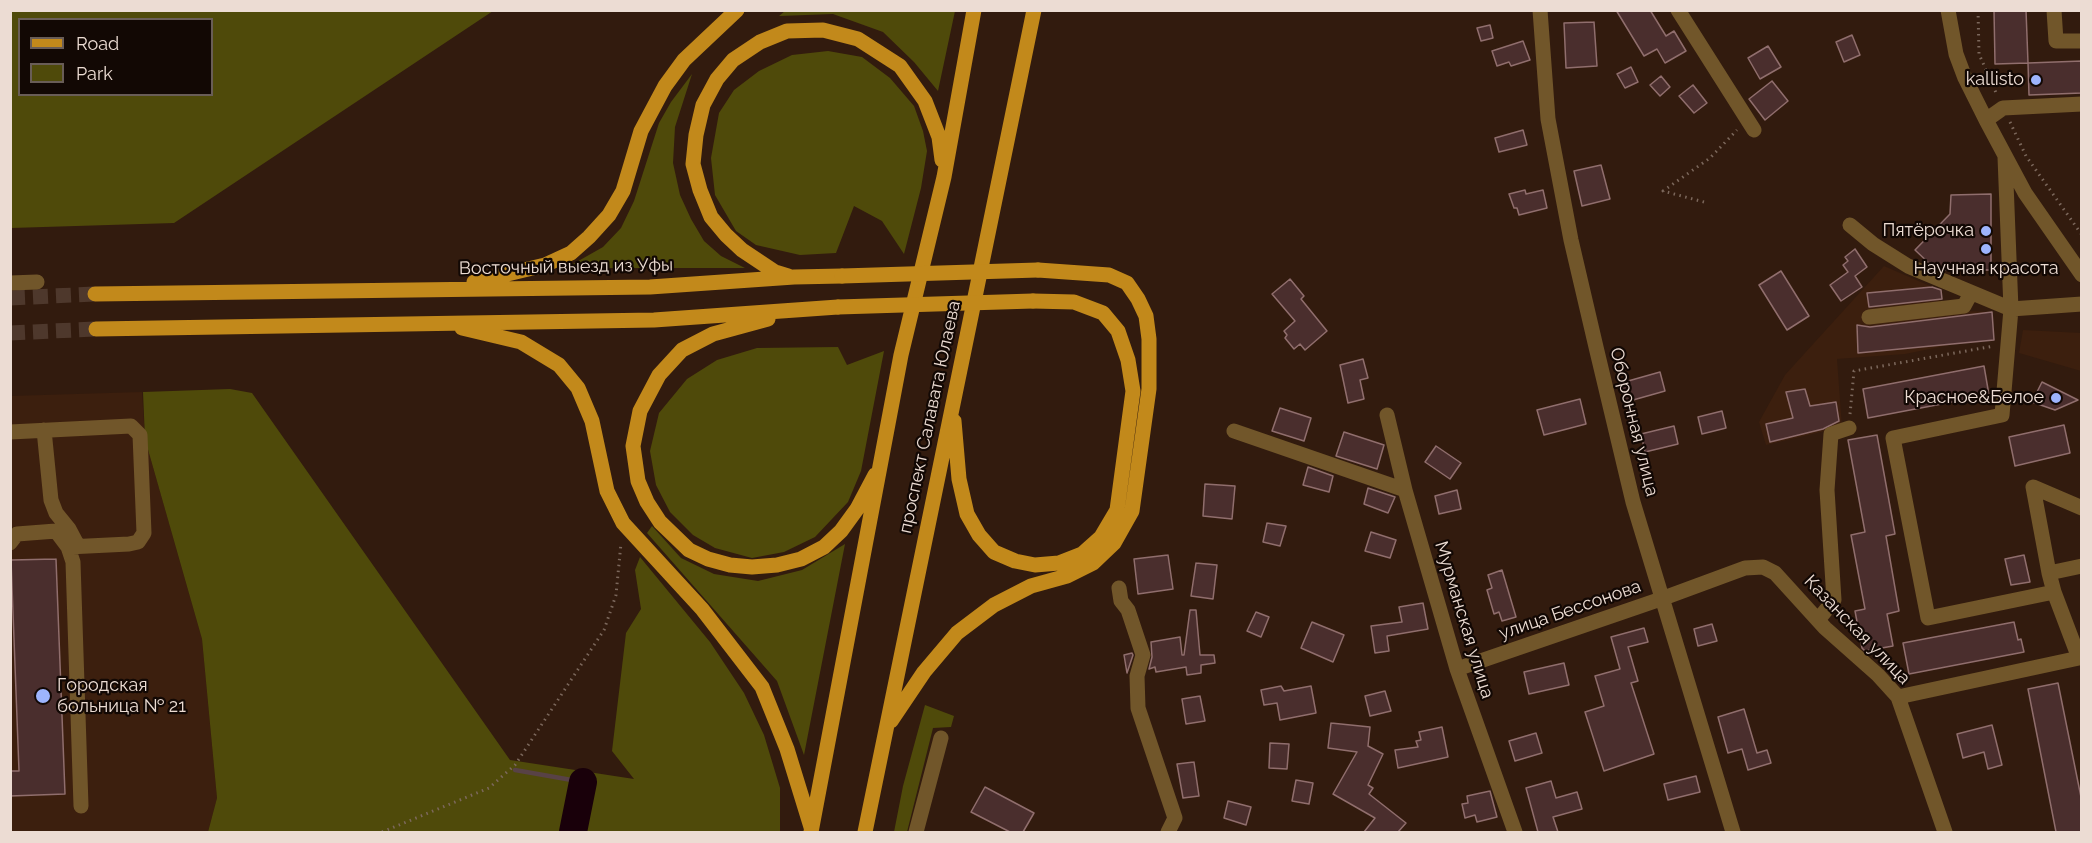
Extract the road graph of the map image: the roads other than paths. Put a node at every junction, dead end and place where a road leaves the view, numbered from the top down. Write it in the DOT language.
graph roads {
  1 [pos="737,10"];
  2 [pos="974,10"];
  3 [pos="1035,10"];
  4 [pos="1540,10"];
  5 [pos="1678,10"];
  6 [pos="1948,10"];
  7 [pos="2054,10"];
  8 [pos="2082,41"];
  9 [pos="2082,104"];
  10 [pos="1986,120"];
  11 [pos="1750,125"];
  12 [pos="2005,157"];
  13 [pos="944,177"];
  14 [pos="1850,225"];
  15 [pos="2082,275"];
  16 [pos="794,277"];
  17 [pos="37,282"];
  18 [pos="10,283"];
  19 [pos="448,288"];
  20 [pos="1971,293"];
  21 [pos="95,294"];
  22 [pos="2082,304"];
  23 [pos="2011,309"];
  24 [pos="803,310"];
  25 [pos="1869,317"];
  26 [pos="447,323"];
  27 [pos="96,329"];
  28 [pos="953,403"];
  29 [pos="1387,415"];
  30 [pos="1849,428"];
  31 [pos="44,430"];
  32 [pos="1234,431"];
  33 [pos="10,432"];
  34 [pos="882,462"];
  35 [pos="1405,490"];
  36 [pos="2082,508"];
  37 [pos="10,543"];
  38 [pos="73,547"];
  39 [pos="2082,566"];
  40 [pos="2049,573"];
  41 [pos="1119,588"];
  42 [pos="2054,592"];
  43 [pos="1661,599"];
  44 [pos="1818,620"];
  45 [pos="2080,664"];
  46 [pos="1457,669"];
  47 [pos="1898,697"];
  48 [pos="886,729"];
  49 [pos="941,738"];
  50 [pos="81,806"];
  51 [pos="812,831"];
  52 [pos="865,832"];
  53 [pos="916,832"];
  54 [pos="1168,832"];
  55 [pos="1515,832"];
  56 [pos="1733,832"];
  57 [pos="1945,832"];
  1 -- 19 [label="main road"];
  2 -- 13 [label="main road, проспект Салавата Юлаева"];
  3 -- 28 [label="main road, проспект Салавата Юлаева"];
  4 -- 43 [label="street, Оборонная улица"];
  5 -- 11 [label="street"];
  6 -- 10 [label="street"];
  7 -- 8 [label="street"];
  9 -- 10 [label="street"];
  10 -- 12 [label="street"];
  12 -- 15 [label="street"];
  12 -- 23 [label="street"];
  13 -- 16 [label="main road"];
  13 -- 34 [label="main road, проспект Салавата Юлаева"];
  14 -- 20 [label="street"];
  16 -- 19 [label="main road, Восточный выезд из Уфы"];
  16 -- 48 [label="main road, Восточный выезд из Уфы, bridge"];
  17 -- 18 [label="street"];
  19 -- 21 [label="main road, Восточный выезд из Уфы"];
  20 -- 23 [label="street"];
  20 -- 25 [label="street"];
  22 -- 23 [label="street"];
  23 -- 42 [label="street"];
  24 -- 26 [label="main road"];
  24 -- 28 [label="main road, bridge"];
  24 -- 34 [label="main road"];
  26 -- 27 [label="main road"];
  26 -- 51 [label="main road"];
  28 -- 48 [label="main road, проспект Салавата Юлаева"];
  29 -- 35 [label="street, Мурманская улица"];
  30 -- 44 [label="street"];
  31 -- 33 [label="street"];
  31 -- 38 [label="street"];
  31 -- 38 [label="street"];
  32 -- 35 [label="street"];
  34 -- 51 [label="main road, проспект Салавата Юлаева"];
  35 -- 46 [label="street, Мурманская улица"];
  36 -- 40 [label="street"];
  37 -- 38 [label="street"];
  38 -- 50 [label="street"];
  39 -- 40 [label="street"];
  40 -- 42 [label="street"];
  41 -- 54 [label="street"];
  42 -- 45 [label="street"];
  43 -- 44 [label="street, Казанская улица"];
  43 -- 46 [label="street, улица Бессонова"];
  43 -- 56 [label="street, Оборонная улица"];
  44 -- 47 [label="street, Казанская улица"];
  45 -- 47 [label="street"];
  46 -- 55 [label="street, Мурманская улица"];
  47 -- 57 [label="street, Казанская улица"];
  48 -- 52 [label="main road, проспект Салавата Юлаева"];
  49 -- 53 [label="street"];
}
